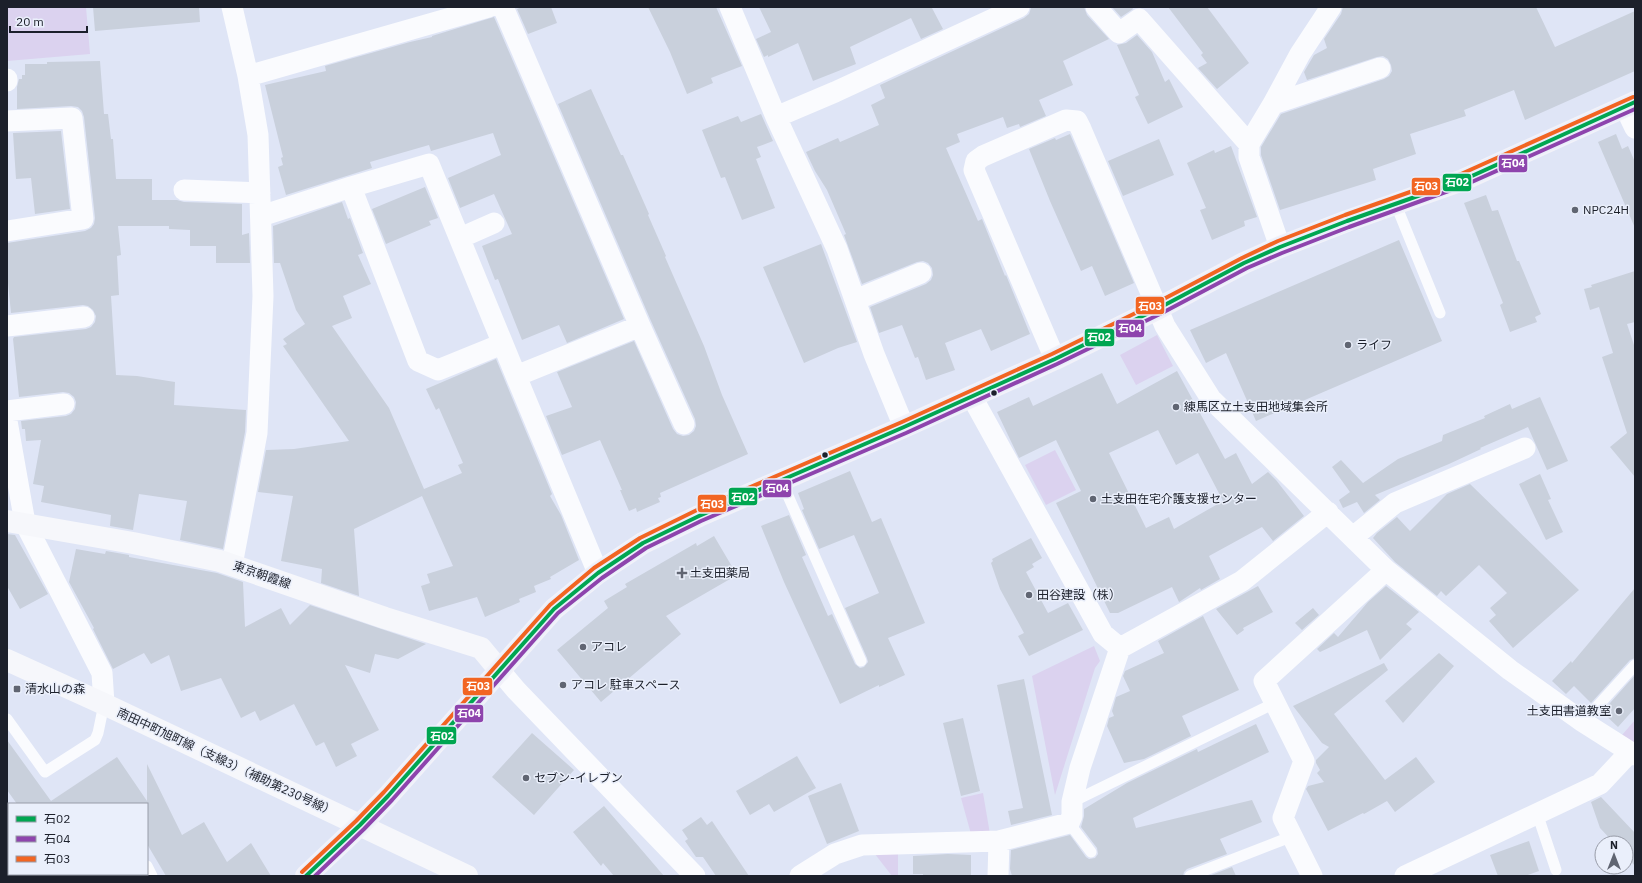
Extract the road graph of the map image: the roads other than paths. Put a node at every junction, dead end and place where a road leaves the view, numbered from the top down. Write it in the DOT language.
graph roads {
  1 [pos="232,7"];
  2 [pos="489,7"];
  3 [pos="503,7"];
  4 [pos="730,7"];
  5 [pos="1019,7"];
  6 [pos="1096,7"];
  7 [pos="1331,7"];
  8 [pos="1380,68"];
  9 [pos="248,76"];
  10 [pos="1273,104"];
  11 [pos="1630,105"];
  12 [pos="776,117"];
  13 [pos="7,121"];
  14 [pos="1635,128"];
  15 [pos="1249,144"];
  16 [pos="351,187"];
  17 [pos="184,190"];
  18 [pos="260,193"];
  19 [pos="1396,205"];
  20 [pos="261,216"];
  21 [pos="494,223"];
  22 [pos="7,231"];
  23 [pos="460,238"];
  24 [pos="1280,247"];
  25 [pos="921,273"];
  26 [pos="855,300"];
  27 [pos="1159,308"];
  28 [pos="1440,313"];
  29 [pos="84,317"];
  30 [pos="7,326"];
  31 [pos="640,326"];
  32 [pos="502,344"];
  33 [pos="1055,359"];
  34 [pos="516,376"];
  35 [pos="972,397"];
  36 [pos="64,404"];
  37 [pos="7,411"];
  38 [pos="7,421"];
  39 [pos="684,424"];
  40 [pos="904,427"];
  41 [pos="1526,448"];
  42 [pos="781,480"];
  43 [pos="1328,512"];
  44 [pos="16,522"];
  45 [pos="1353,537"];
  46 [pos="232,565"];
  47 [pos="1386,570"];
  48 [pos="598,572"];
  49 [pos="1120,648"];
  50 [pos="7,660"];
  51 [pos="861,661"];
  52 [pos="1635,665"];
  53 [pos="500,671"];
  54 [pos="1275,703"];
  55 [pos="104,704"];
  56 [pos="7,719"];
  57 [pos="1583,722"];
  58 [pos="1632,753"];
  59 [pos="1072,802"];
  60 [pos="1537,813"];
  61 [pos="1069,823"];
  62 [pos="360,826"];
  63 [pos="1292,836"];
  64 [pos="999,841"];
  65 [pos="1091,852"];
  66 [pos="1556,870"];
  67 [pos="306,876"];
  68 [pos="466,876"];
  69 [pos="695,876"];
  70 [pos="800,876"];
  71 [pos="998,876"];
  72 [pos="1190,876"];
  73 [pos="1312,876"];
  74 [pos="1405,876"];
  1 -- 9 [label="street"];
  2 -- 9 [label="street"];
  3 -- 31 [label="street"];
  4 -- 12 [label="street"];
  5 -- 12 [label="street"];
  6 -- 15 [label="street"];
  7 -- 10 [label="street"];
  8 -- 10 [label="street"];
  9 -- 18 [label="street"];
  10 -- 15 [label="street"];
  11 -- 14 [label="street"];
  11 -- 19 [label="main road"];
  12 -- 26 [label="street"];
  13 -- 22 [label="street"];
  15 -- 24 [label="street"];
  16 -- 20 [label="street"];
  16 -- 23 [label="street"];
  16 -- 32 [label="street"];
  17 -- 18 [label="street"];
  18 -- 20 [label="street"];
  19 -- 24 [label="main road"];
  19 -- 28 [label="lane"];
  20 -- 46 [label="street"];
  21 -- 23 [label="street"];
  23 -- 32 [label="street"];
  24 -- 27 [label="main road"];
  25 -- 26 [label="street"];
  26 -- 40 [label="street"];
  27 -- 33 [label="main road"];
  27 -- 33 [label="street"];
  27 -- 43 [label="street"];
  29 -- 30 [label="street"];
  31 -- 34 [label="street"];
  31 -- 39 [label="street"];
  32 -- 34 [label="street"];
  33 -- 35 [label="main road"];
  34 -- 48 [label="street"];
  35 -- 40 [label="main road"];
  35 -- 49 [label="street"];
  36 -- 37 [label="street"];
  38 -- 44 [label="street"];
  40 -- 42 [label="main road"];
  41 -- 45 [label="street"];
  42 -- 48 [label="main road"];
  42 -- 51 [label="lane"];
  43 -- 45 [label="street"];
  43 -- 49 [label="street"];
  44 -- 46 [label="main road, 東京朝霞線"];
  44 -- 55 [label="street"];
  45 -- 47 [label="street"];
  46 -- 53 [label="main road, 東京朝霞線"];
  47 -- 54 [label="street"];
  47 -- 57 [label="street"];
  48 -- 53 [label="main road"];
  49 -- 59 [label="street"];
  50 -- 55 [label="main road, 南田中町旭町線（支線3）（補助第230号線）"];
  52 -- 57 [label="lane"];
  53 -- 62 [label="main road"];
  53 -- 69 [label="street"];
  54 -- 59 [label="lane"];
  54 -- 63 [label="street"];
  55 -- 56 [label="lane"];
  55 -- 62 [label="main road, 南田中町旭町線（支線3）（補助第230号線）"];
  57 -- 58 [label="street"];
  58 -- 60 [label="street"];
  59 -- 61 [label="street"];
  60 -- 66 [label="lane"];
  60 -- 74 [label="street"];
  61 -- 64 [label="street"];
  61 -- 65 [label="lane"];
  62 -- 67 [label="main road"];
  62 -- 68 [label="main road, 南田中町旭町線（支線3）（補助第230号線）"];
  63 -- 72 [label="lane"];
  63 -- 73 [label="street"];
  64 -- 70 [label="street"];
  64 -- 71 [label="street"];
}
